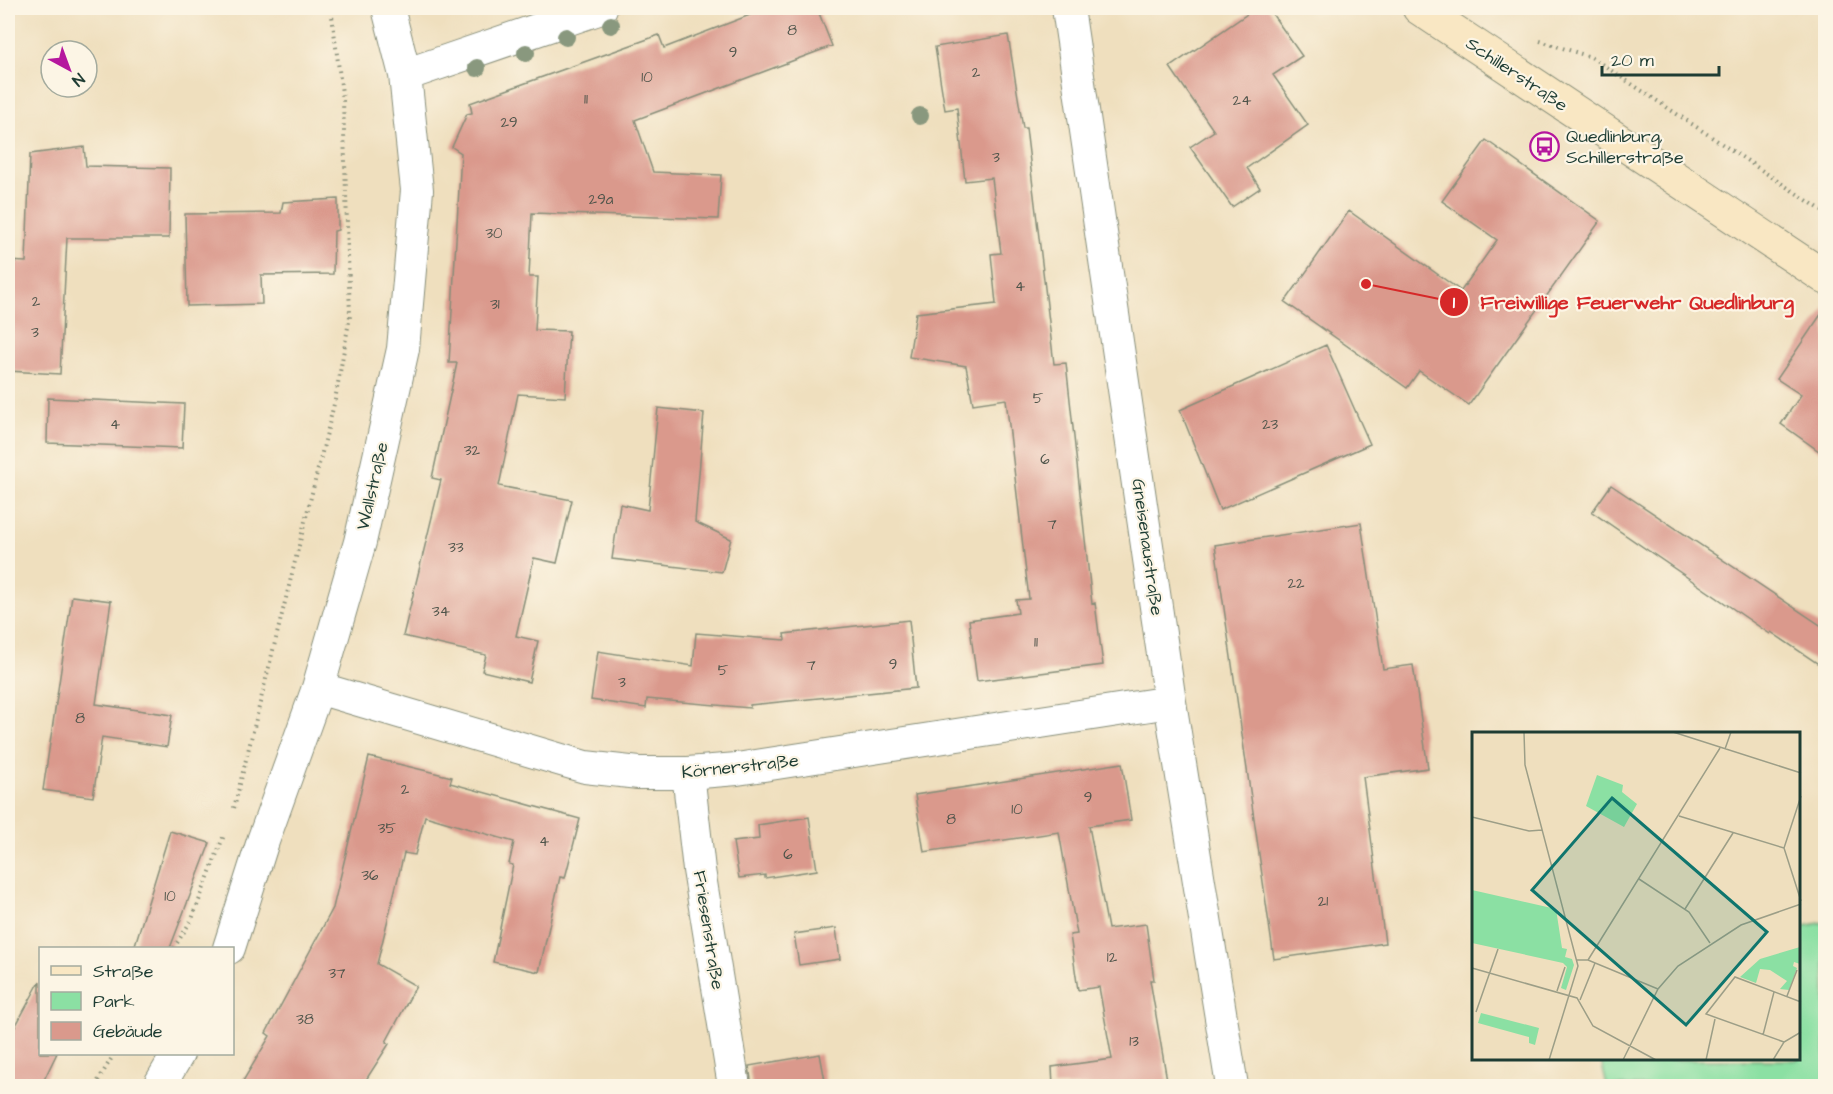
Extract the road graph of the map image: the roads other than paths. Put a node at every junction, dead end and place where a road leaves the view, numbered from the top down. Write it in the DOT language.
graph roads {
  1 [pos="388,8"];
  2 [pos="601,8"];
  3 [pos="1068,8"];
  4 [pos="1419,8"];
  5 [pos="405,75"];
  6 [pos="1826,278"];
  7 [pos="318,688"];
  8 [pos="1170,702"];
  9 [pos="688,773"];
  10 [pos="229,947"];
  11 [pos="177,1055"];
  12 [pos="159,1086"];
  13 [pos="734,1086"];
  14 [pos="1232,1086"];
  1 -- 5 [label="street, Wallstraße"];
  2 -- 5 [label="street"];
  3 -- 8 [label="street, Gneisenaustraße"];
  4 -- 6 [label="main road, Schillerstraße"];
  5 -- 7 [label="street, Wallstraße"];
  7 -- 9 [label="street, Körnerstraße"];
  7 -- 10 [label="street, Wallstraße"];
  8 -- 9 [label="street, Körnerstraße"];
  8 -- 14 [label="street, Gneisenaustraße"];
  9 -- 13 [label="street, Friesenstraße"];
  11 -- 12 [label="street"];
}
